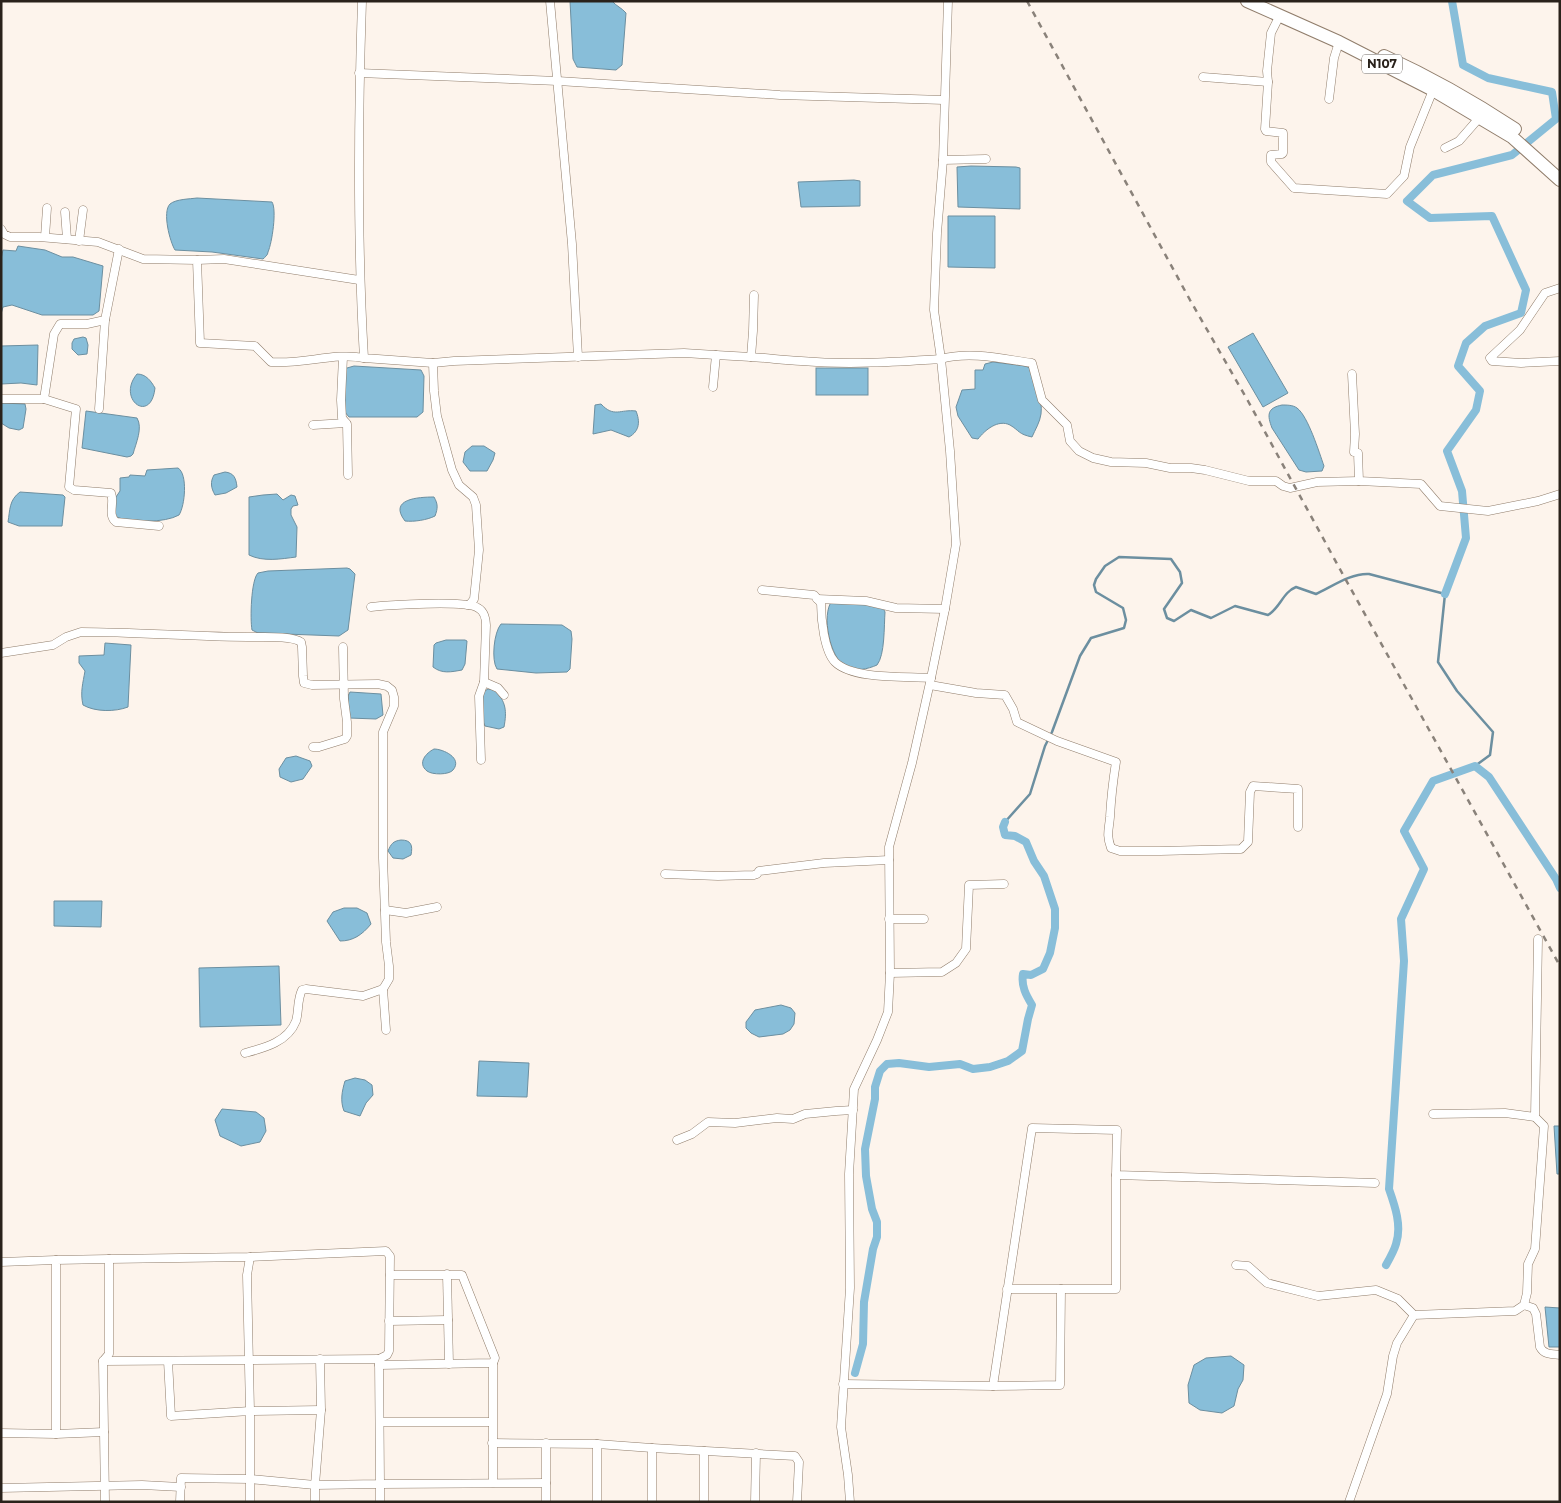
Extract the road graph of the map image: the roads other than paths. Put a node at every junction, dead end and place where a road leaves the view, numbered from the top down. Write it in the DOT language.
graph roads {
  1 [pos="362,1"];
  2 [pos="550,1"];
  3 [pos="948,1"];
  4 [pos="1248,1"];
  5 [pos="1263,1"];
  6 [pos="1280,16"];
  7 [pos="1339,42"];
  8 [pos="360,73"];
  9 [pos="1203,77"];
  10 [pos="558,81"];
  11 [pos="1268,82"];
  12 [pos="1434,90"];
  13 [pos="1329,99"];
  14 [pos="944,100"];
  15 [pos="1480,118"];
  16 [pos="1514,133"];
  17 [pos="1445,148"];
  18 [pos="1535,152"];
  19 [pos="986,159"];
  20 [pos="943,160"];
  21 [pos="1560,169"];
  22 [pos="1560,180"];
  23 [pos="47,208"];
  24 [pos="84,210"];
  25 [pos="65,212"];
  26 [pos="1,229"];
  27 [pos="45,237"];
  28 [pos="67,239"];
  29 [pos="79,241"];
  30 [pos="119,249"];
  31 [pos="196,260"];
  32 [pos="359,280"];
  33 [pos="1560,288"];
  34 [pos="754,295"];
  35 [pos="105,320"];
  36 [pos="716,355"];
  37 [pos="343,357"];
  38 [pos="578,357"];
  39 [pos="751,357"];
  40 [pos="364,358"];
  41 [pos="941,359"];
  42 [pos="1560,361"];
  43 [pos="433,364"];
  44 [pos="1352,374"];
  45 [pos="713,387"];
  46 [pos="1,399"];
  47 [pos="44,399"];
  48 [pos="99,409"];
  49 [pos="346,423"];
  50 [pos="313,425"];
  51 [pos="348,475"];
  52 [pos="1359,481"];
  53 [pos="1560,494"];
  54 [pos="159,526"];
  55 [pos="762,590"];
  56 [pos="817,599"];
  57 [pos="468,605"];
  58 [pos="371,607"];
  59 [pos="945,610"];
  60 [pos="343,648"];
  61 [pos="1,653"];
  62 [pos="931,681"];
  63 [pos="484,682"];
  64 [pos="344,684"];
  65 [pos="504,695"];
  66 [pos="313,747"];
  67 [pos="481,760"];
  68 [pos="1298,827"];
  69 [pos="889,860"];
  70 [pos="665,874"];
  71 [pos="1004,884"];
  72 [pos="437,908"];
  73 [pos="385,910"];
  74 [pos="889,919"];
  75 [pos="924,919"];
  76 [pos="1538,939"];
  77 [pos="890,974"];
  78 [pos="383,989"];
  79 [pos="386,1030"];
  80 [pos="245,1053"];
  81 [pos="852,1110"];
  82 [pos="1433,1114"];
  83 [pos="1536,1117"];
  84 [pos="677,1140"];
  85 [pos="1116,1175"];
  86 [pos="1375,1183"];
  87 [pos="250,1257"];
  88 [pos="109,1259"];
  89 [pos="56,1260"];
  90 [pos="1,1262"];
  91 [pos="1236,1265"];
  92 [pos="447,1274"];
  93 [pos="390,1275"];
  94 [pos="1007,1289"];
  95 [pos="1061,1289"];
  96 [pos="1524,1305"];
  97 [pos="1414,1315"];
  98 [pos="448,1320"];
  99 [pos="389,1321"];
  100 [pos="1560,1354"];
  101 [pos="320,1359"];
  102 [pos="249,1360"];
  103 [pos="168,1361"];
  104 [pos="103,1362"];
  105 [pos="379,1362"];
  106 [pos="492,1363"];
  107 [pos="449,1364"];
  108 [pos="843,1384"];
  109 [pos="993,1386"];
  110 [pos="321,1410"];
  111 [pos="250,1411"];
  112 [pos="380,1422"];
  113 [pos="492,1422"];
  114 [pos="104,1432"];
  115 [pos="1,1433"];
  116 [pos="56,1434"];
  117 [pos="492,1443"];
  118 [pos="546,1443"];
  119 [pos="598,1444"];
  120 [pos="652,1448"];
  121 [pos="704,1451"];
  122 [pos="756,1453"];
  123 [pos="250,1479"];
  124 [pos="493,1483"];
  125 [pos="546,1483"];
  126 [pos="380,1484"];
  127 [pos="105,1485"];
  128 [pos="315,1485"];
  129 [pos="181,1487"];
  130 [pos="1,1488"];
  131 [pos="105,1502"];
  132 [pos="180,1502"];
  133 [pos="250,1502"];
  134 [pos="315,1502"];
  135 [pos="380,1502"];
  136 [pos="546,1502"];
  137 [pos="597,1502"];
  138 [pos="652,1502"];
  139 [pos="704,1502"];
  140 [pos="755,1502"];
  141 [pos="797,1502"];
  142 [pos="850,1502"];
  143 [pos="1348,1502"];
  1 -- 8 [label="street"];
  2 -- 10 [label="street"];
  3 -- 14 [label="street"];
  4 -- 6 [label="highway, N107"];
  5 -- 16 [label="highway, N107"];
  6 -- 7 [label="highway, N107"];
  6 -- 11 [label="street"];
  7 -- 12 [label="highway, N107"];
  7 -- 13 [label="street"];
  8 -- 10 [label="street"];
  8 -- 32 [label="street"];
  9 -- 11 [label="street"];
  10 -- 14 [label="street"];
  10 -- 38 [label="street"];
  11 -- 12 [label="street"];
  12 -- 15 [label="highway, N107"];
  14 -- 20 [label="street"];
  15 -- 16 [label="highway, N107"];
  15 -- 17 [label="street"];
  16 -- 18 [label="highway, N107"];
  18 -- 21 [label="highway, N107"];
  18 -- 22 [label="highway, N107"];
  19 -- 20 [label="street"];
  20 -- 41 [label="street"];
  23 -- 27 [label="street"];
  24 -- 29 [label="street"];
  25 -- 28 [label="street"];
  26 -- 27 [label="street"];
  27 -- 28 [label="street"];
  28 -- 29 [label="street"];
  29 -- 30 [label="street"];
  30 -- 31 [label="street"];
  30 -- 35 [label="street"];
  31 -- 32 [label="street"];
  31 -- 37 [label="street"];
  32 -- 40 [label="street"];
  33 -- 42 [label="street"];
  34 -- 39 [label="street"];
  35 -- 47 [label="street"];
  35 -- 48 [label="street"];
  36 -- 38 [label="street"];
  36 -- 39 [label="street"];
  36 -- 45 [label="street"];
  37 -- 40 [label="street"];
  37 -- 49 [label="street"];
  38 -- 43 [label="street"];
  39 -- 41 [label="street"];
  40 -- 43 [label="street"];
  41 -- 52 [label="street"];
  41 -- 59 [label="street"];
  43 -- 57 [label="street"];
  44 -- 52 [label="street"];
  46 -- 47 [label="street"];
  47 -- 54 [label="street"];
  49 -- 50 [label="street"];
  49 -- 51 [label="street"];
  52 -- 53 [label="street"];
  55 -- 56 [label="street"];
  56 -- 59 [label="street"];
  56 -- 62 [label="street"];
  57 -- 58 [label="street"];
  57 -- 63 [label="street"];
  59 -- 62 [label="street"];
  60 -- 64 [label="street"];
  61 -- 64 [label="street"];
  62 -- 68 [label="street"];
  62 -- 69 [label="street"];
  63 -- 65 [label="street"];
  63 -- 67 [label="street"];
  64 -- 66 [label="street"];
  64 -- 73 [label="street"];
  69 -- 70 [label="street"];
  69 -- 74 [label="street"];
  71 -- 77 [label="street"];
  72 -- 73 [label="street"];
  73 -- 78 [label="street"];
  74 -- 75 [label="street"];
  74 -- 77 [label="street"];
  76 -- 83 [label="street"];
  77 -- 81 [label="street"];
  78 -- 79 [label="street"];
  78 -- 80 [label="street"];
  81 -- 84 [label="street"];
  81 -- 108 [label="street"];
  82 -- 83 [label="street"];
  83 -- 96 [label="street"];
  85 -- 86 [label="street"];
  85 -- 94 [label="street"];
  85 -- 95 [label="street"];
  87 -- 88 [label="street"];
  87 -- 93 [label="street"];
  87 -- 102 [label="street"];
  88 -- 89 [label="street"];
  88 -- 104 [label="street"];
  89 -- 90 [label="street"];
  89 -- 116 [label="street"];
  91 -- 97 [label="street"];
  92 -- 93 [label="street"];
  92 -- 98 [label="street"];
  92 -- 106 [label="street"];
  93 -- 99 [label="street"];
  94 -- 95 [label="street"];
  94 -- 109 [label="street"];
  95 -- 109 [label="street"];
  96 -- 97 [label="street"];
  96 -- 100 [label="street"];
  97 -- 143 [label="street"];
  98 -- 99 [label="street"];
  98 -- 107 [label="street"];
  99 -- 105 [label="street"];
  101 -- 102 [label="street"];
  101 -- 105 [label="street"];
  101 -- 110 [label="street"];
  102 -- 103 [label="street"];
  102 -- 111 [label="street"];
  103 -- 104 [label="street"];
  103 -- 111 [label="street"];
  104 -- 114 [label="street"];
  105 -- 107 [label="street"];
  105 -- 112 [label="street"];
  106 -- 107 [label="street"];
  106 -- 113 [label="street"];
  108 -- 109 [label="street"];
  108 -- 142 [label="street"];
  110 -- 111 [label="street"];
  110 -- 128 [label="street"];
  111 -- 123 [label="street"];
  112 -- 113 [label="street"];
  112 -- 126 [label="street"];
  113 -- 117 [label="street"];
  114 -- 116 [label="street"];
  114 -- 127 [label="street"];
  115 -- 116 [label="street"];
  117 -- 118 [label="street"];
  117 -- 124 [label="street"];
  118 -- 119 [label="street"];
  118 -- 125 [label="street"];
  119 -- 120 [label="street"];
  119 -- 137 [label="street"];
  120 -- 121 [label="street"];
  120 -- 138 [label="street"];
  121 -- 122 [label="street"];
  121 -- 139 [label="street"];
  122 -- 140 [label="street"];
  122 -- 141 [label="street"];
  123 -- 128 [label="street"];
  123 -- 129 [label="street"];
  123 -- 133 [label="street"];
  124 -- 125 [label="street"];
  124 -- 126 [label="street"];
  125 -- 136 [label="street"];
  126 -- 128 [label="street"];
  126 -- 135 [label="street"];
  127 -- 129 [label="street"];
  127 -- 130 [label="street"];
  127 -- 131 [label="street"];
  128 -- 134 [label="street"];
  129 -- 132 [label="street"];
}
